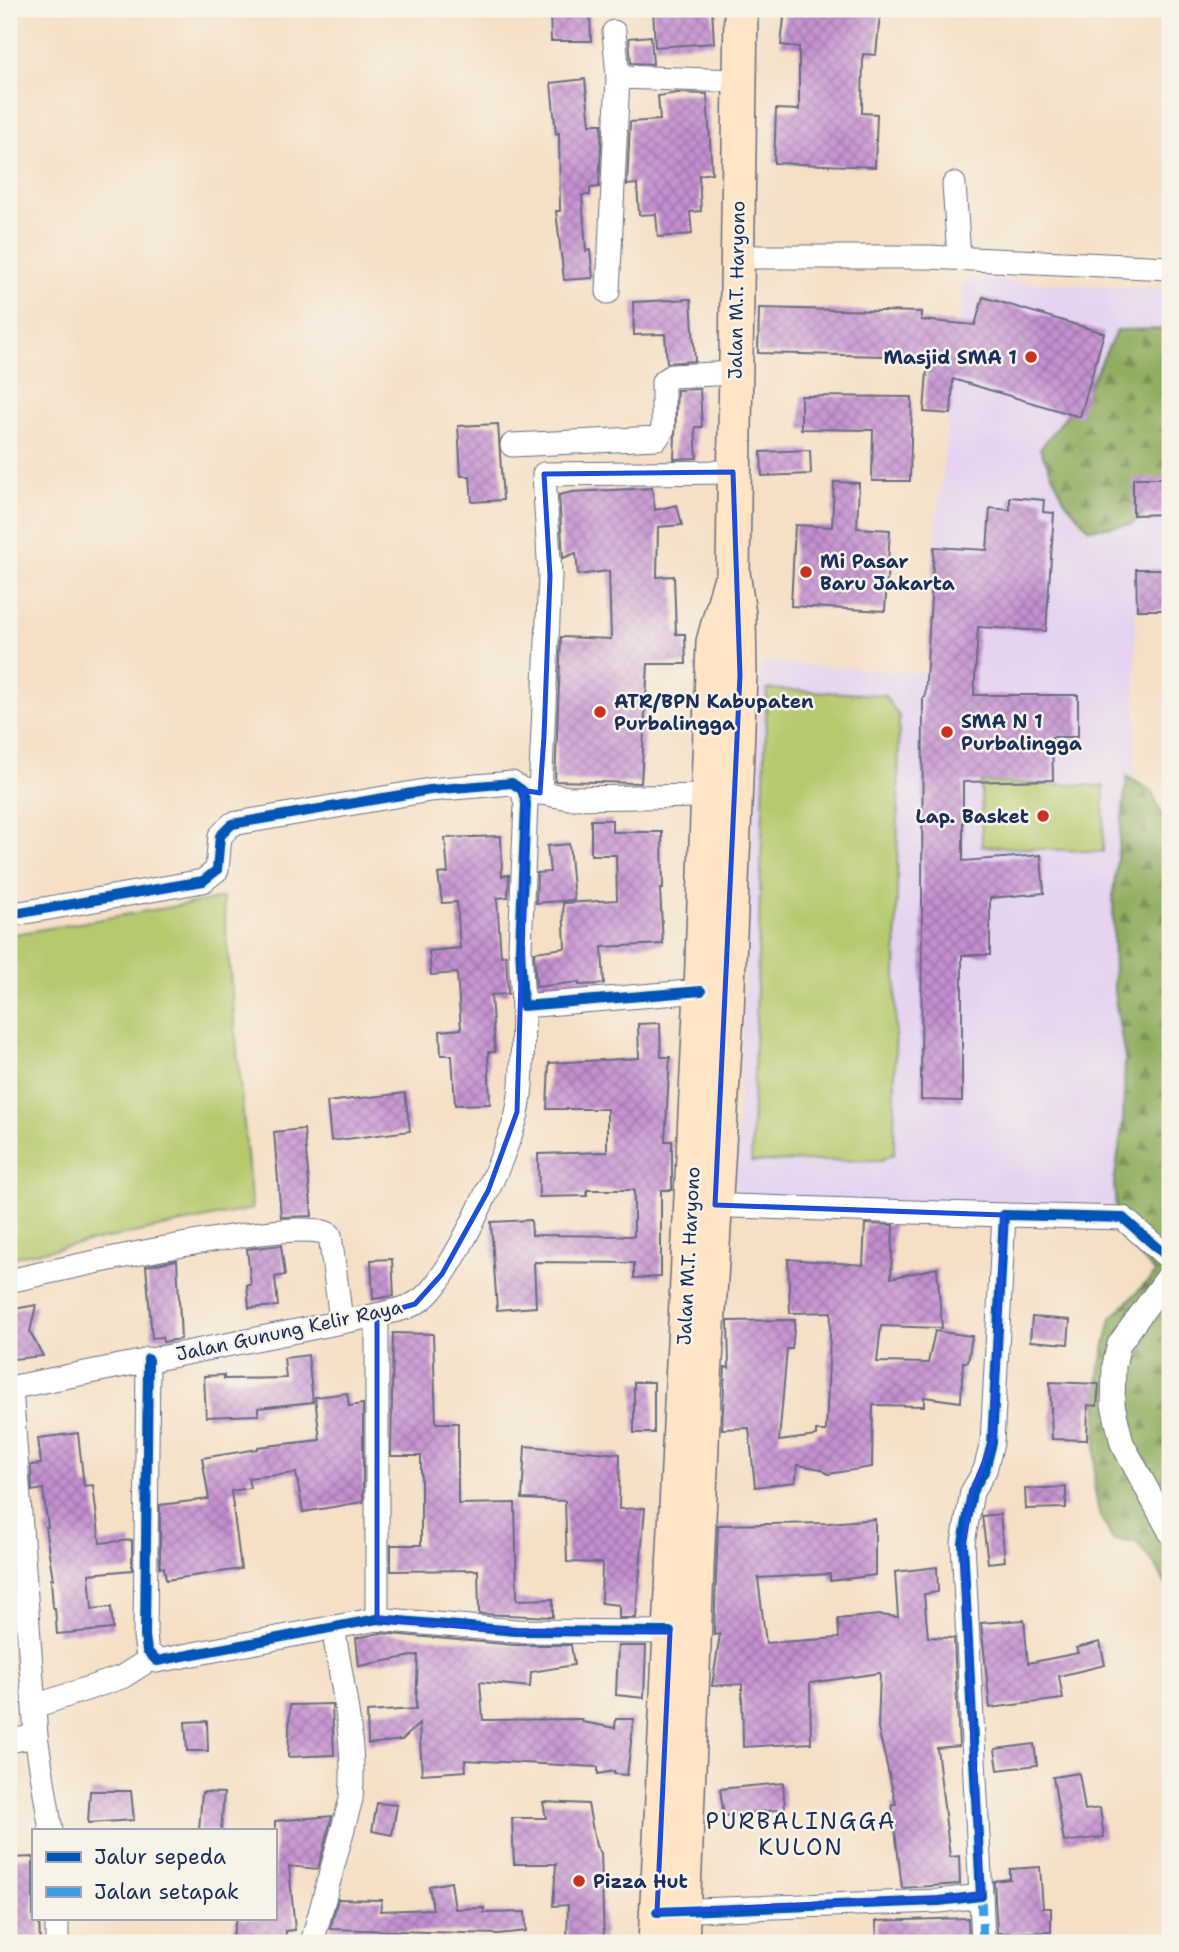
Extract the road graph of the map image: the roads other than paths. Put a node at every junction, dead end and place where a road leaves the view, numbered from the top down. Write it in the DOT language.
graph roads {
  1 [pos="741,9"];
  2 [pos="614,32"];
  3 [pos="618,77"];
  4 [pos="739,81"];
  5 [pos="954,184"];
  6 [pos="737,257"];
  7 [pos="959,258"];
  8 [pos="1170,268"];
  9 [pos="608,292"];
  10 [pos="735,373"];
  11 [pos="512,445"];
  12 [pos="733,472"];
  13 [pos="733,572"];
  14 [pos="531,792"];
  15 [pos="709,796"];
  16 [pos="9,915"];
  17 [pos="701,991"];
  18 [pos="523,1006"];
  19 [pos="703,1205"];
  20 [pos="1004,1214"];
  21 [pos="1170,1259"];
  22 [pos="1170,1273"];
  23 [pos="9,1281"];
  24 [pos="377,1315"];
  25 [pos="341,1320"];
  26 [pos="148,1359"];
  27 [pos="10,1388"];
  28 [pos="1170,1532"];
  29 [pos="377,1619"];
  30 [pos="333,1628"];
  31 [pos="670,1632"];
  32 [pos="152,1658"];
  33 [pos="35,1706"];
  34 [pos="36,1736"];
  35 [pos="9,1741"];
  36 [pos="51,1829"];
  37 [pos="981,1896"];
  38 [pos="57,1920"];
  39 [pos="665,1922"];
  40 [pos="57,1943"];
  41 [pos="312,1943"];
  42 [pos="682,1943"];
  43 [pos="983,1943"];
  1 -- 4 [label="main road, Jalan M.T. Haryono"];
  2 -- 3 [label="street"];
  3 -- 4 [label="street"];
  3 -- 9 [label="street"];
  4 -- 6 [label="main road, Jalan M.T. Haryono"];
  5 -- 7 [label="street"];
  6 -- 7 [label="street"];
  6 -- 10 [label="main road, Jalan M.T. Haryono"];
  7 -- 8 [label="street"];
  10 -- 11 [label="street"];
  10 -- 12 [label="main road, Jalan M.T. Haryono"];
  12 -- 13 [label="main road, Jalan M.T. Haryono"];
  12 -- 14 [label="street, Jalan Gunung Kelir Raya"];
  13 -- 15 [label="main road, Jalan M.T. Haryono"];
  13 -- 19 [label="main road, Jalan M.T. Haryono"];
  14 -- 15 [label="street"];
  14 -- 16 [label="street"];
  14 -- 18 [label="street, Jalan Gunung Kelir Raya"];
  15 -- 17 [label="main road, Jalan M.T. Haryono"];
  17 -- 18 [label="street"];
  17 -- 19 [label="main road, Jalan M.T. Haryono"];
  18 -- 24 [label="street, Jalan Gunung Kelir Raya"];
  19 -- 20 [label="street"];
  19 -- 31 [label="main road, Jalan M.T. Haryono"];
  19 -- 39 [label="main road, Jalan M.T. Haryono"];
  20 -- 21 [label="street"];
  20 -- 37 [label="street"];
  22 -- 28 [label="street"];
  23 -- 25 [label="street"];
  24 -- 25 [label="street, Jalan Gunung Kelir Raya"];
  24 -- 29 [label="street"];
  25 -- 26 [label="street, Jalan Gunung Kelir Raya"];
  26 -- 27 [label="street, Jalan Gunung Kelir Raya"];
  26 -- 32 [label="street"];
  27 -- 33 [label="street"];
  29 -- 30 [label="street"];
  29 -- 31 [label="street"];
  30 -- 32 [label="street"];
  30 -- 41 [label="street"];
  31 -- 39 [label="main road, Jalan M.T. Haryono"];
  32 -- 33 [label="street"];
  33 -- 34 [label="street"];
  34 -- 35 [label="street"];
  34 -- 36 [label="street"];
  37 -- 39 [label="street"];
  37 -- 43 [label="street"];
  38 -- 40 [label="street"];
  39 -- 42 [label="main road, Jalan M.T. Haryono"];
}
